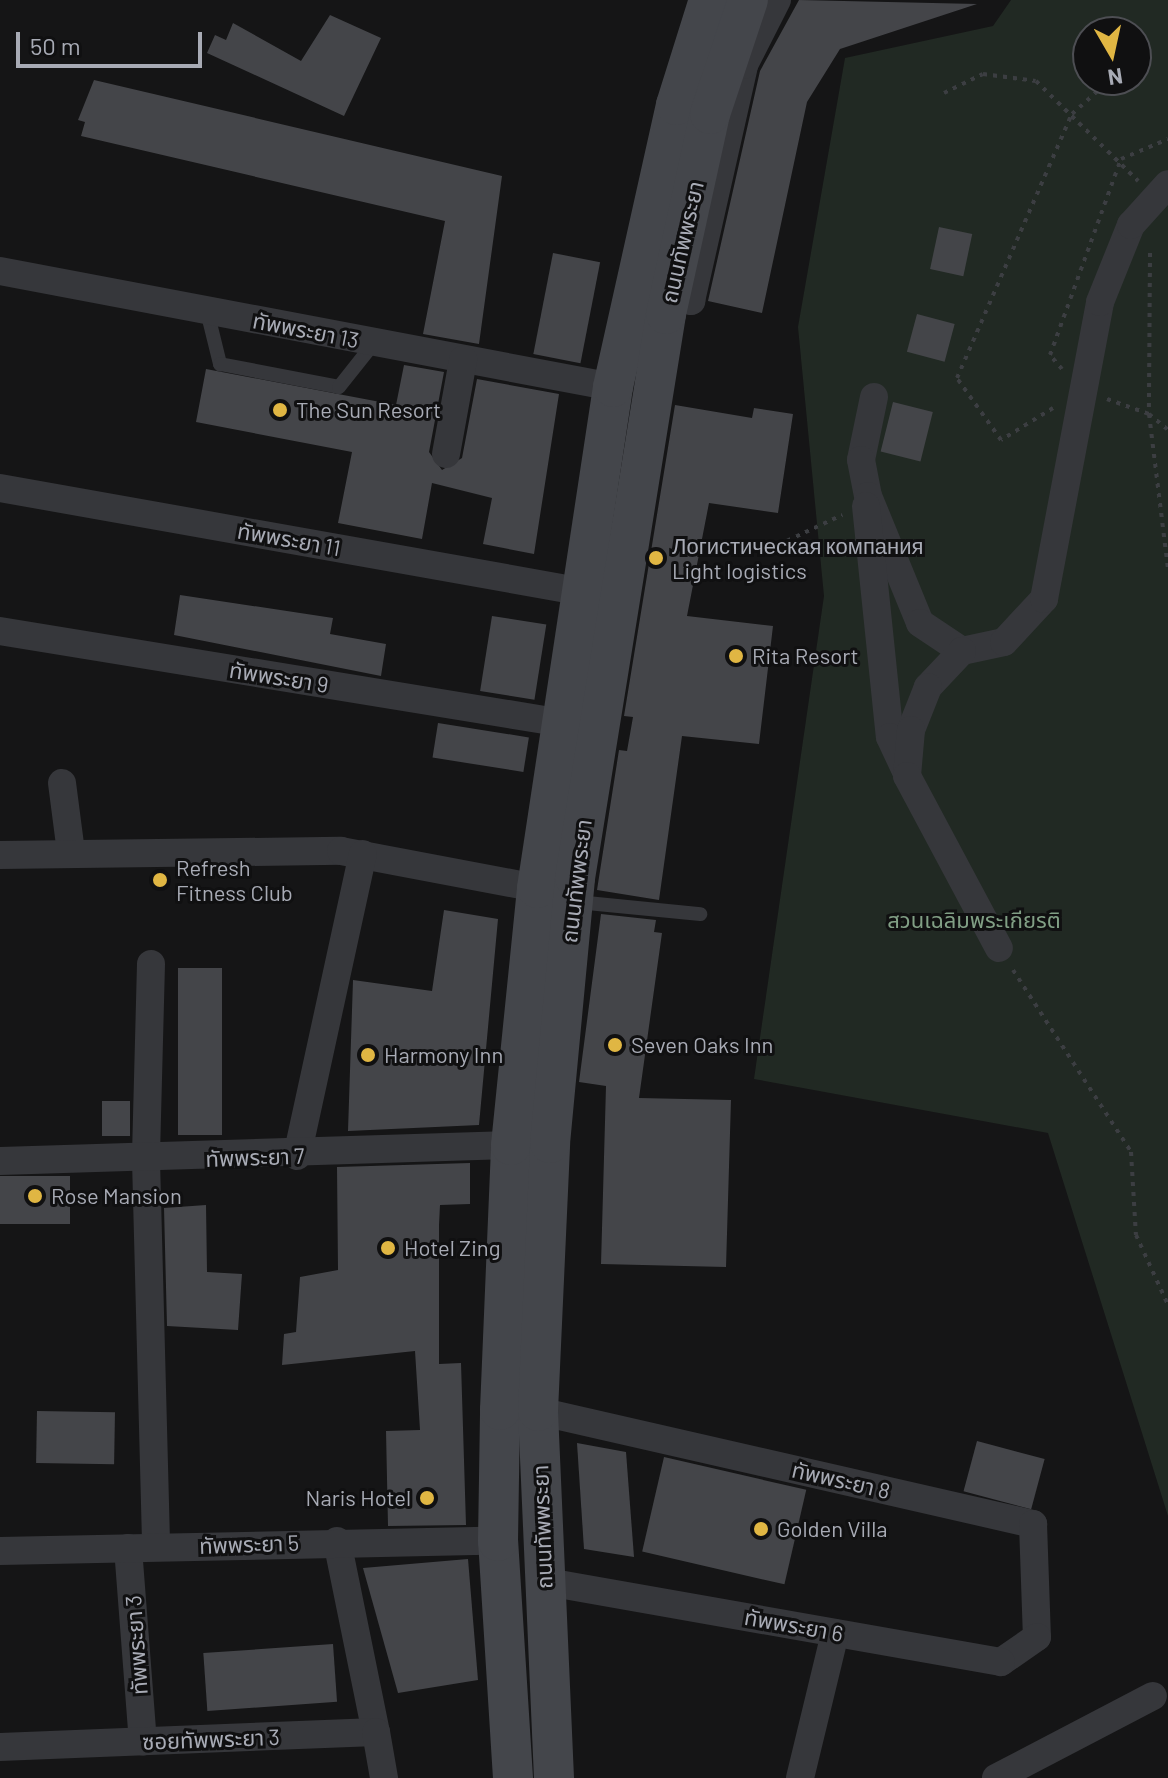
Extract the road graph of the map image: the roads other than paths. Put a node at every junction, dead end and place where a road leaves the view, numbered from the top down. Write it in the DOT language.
graph roads {
  1 [pos="709,0"];
  2 [pos="748,0"];
  3 [pos="777,0"];
  4 [pos="1160,192"];
  5 [pos="0,271"];
  6 [pos="670,296"];
  7 [pos="207,311"];
  8 [pos="374,343"];
  9 [pos="463,360"];
  10 [pos="613,387"];
  11 [pos="874,397"];
  12 [pos="446,454"];
  13 [pos="0,488"];
  14 [pos="868,496"];
  15 [pos="578,591"];
  16 [pos="0,631"];
  17 [pos="962,651"];
  18 [pos="557,722"];
  19 [pos="907,776"];
  20 [pos="62,783"];
  21 [pos="71,852"];
  22 [pos="363,854"];
  23 [pos="0,855"];
  24 [pos="554,895"];
  25 [pos="700,914"];
  26 [pos="999,948"];
  27 [pos="151,964"];
  28 [pos="511,1145"];
  29 [pos="297,1156"];
  30 [pos="146,1160"];
  31 [pos="0,1161"];
  32 [pos="538,1411"];
  33 [pos="337,1541"];
  34 [pos="498,1541"];
  35 [pos="142,1548"];
  36 [pos="0,1551"];
  37 [pos="543,1581"];
  38 [pos="835,1633"];
  39 [pos="1037,1637"];
  40 [pos="1153,1696"];
  41 [pos="376,1732"];
  42 [pos="143,1741"];
  43 [pos="0,1747"];
  44 [pos="384,1778"];
  45 [pos="513,1778"];
  46 [pos="554,1778"];
  47 [pos="800,1778"];
  48 [pos="996,1778"];
  1 -- 10 [label="main road, ถนนทัพพระยา"];
  2 -- 6 [label="main road, ถนนทัพพระยา"];
  3 -- 6 [label="street"];
  4 -- 17 [label="street"];
  5 -- 7 [label="street, ทัพพระยา 13"];
  6 -- 24 [label="main road, ถนนทัพพระยา"];
  7 -- 8 [label="street, ทัพพระยา 13"];
  7 -- 8 [label="lane"];
  8 -- 9 [label="street, ทัพพระยา 13"];
  9 -- 10 [label="street, ทัพพระยา 13"];
  9 -- 12 [label="street"];
  10 -- 15 [label="main road, ถนนทัพพระยา"];
  11 -- 14 [label="street"];
  13 -- 15 [label="street, ทัพพระยา 11"];
  14 -- 17 [label="street"];
  14 -- 19 [label="street"];
  15 -- 18 [label="main road, ถนนทัพพระยา"];
  16 -- 18 [label="street, ทัพพระยา 9"];
  17 -- 19 [label="street"];
  18 -- 24 [label="main road, ถนนทัพพระยา"];
  19 -- 26 [label="street"];
  20 -- 21 [label="street"];
  21 -- 22 [label="street"];
  21 -- 23 [label="street"];
  22 -- 24 [label="street"];
  22 -- 29 [label="street"];
  24 -- 25 [label="lane"];
  24 -- 28 [label="main road, ถนนทัพพระยา"];
  24 -- 32 [label="main road, ถนนทัพพระยา"];
  27 -- 30 [label="street, ทัพพระยา 3"];
  28 -- 29 [label="street, ทัพพระยา 7"];
  28 -- 34 [label="main road, ถนนทัพพระยา"];
  29 -- 30 [label="street, ทัพพระยา 7"];
  30 -- 31 [label="street, ทัพพระยา 7"];
  30 -- 35 [label="street, ทัพพระยา 3"];
  32 -- 37 [label="main road, ถนนทัพพระยา"];
  32 -- 39 [label="street, ทัพพระยา 8"];
  33 -- 34 [label="street, ทัพพระยา 5"];
  33 -- 35 [label="street, ทัพพระยา 5"];
  33 -- 41 [label="street"];
  34 -- 45 [label="main road, ถนนทัพพระยา"];
  35 -- 36 [label="street, ทัพพระยา 5"];
  35 -- 42 [label="street, ทัพพระยา 3"];
  37 -- 38 [label="street, ทัพพระยา 6"];
  37 -- 46 [label="main road, ถนนทัพพระยา"];
  38 -- 39 [label="street, ทัพพระยา 6"];
  38 -- 47 [label="street"];
  40 -- 48 [label="street"];
  41 -- 42 [label="street, ซอยทัพพระยา 3"];
  41 -- 44 [label="street"];
  42 -- 43 [label="street, ซอยทัพพระยา 3"];
}
